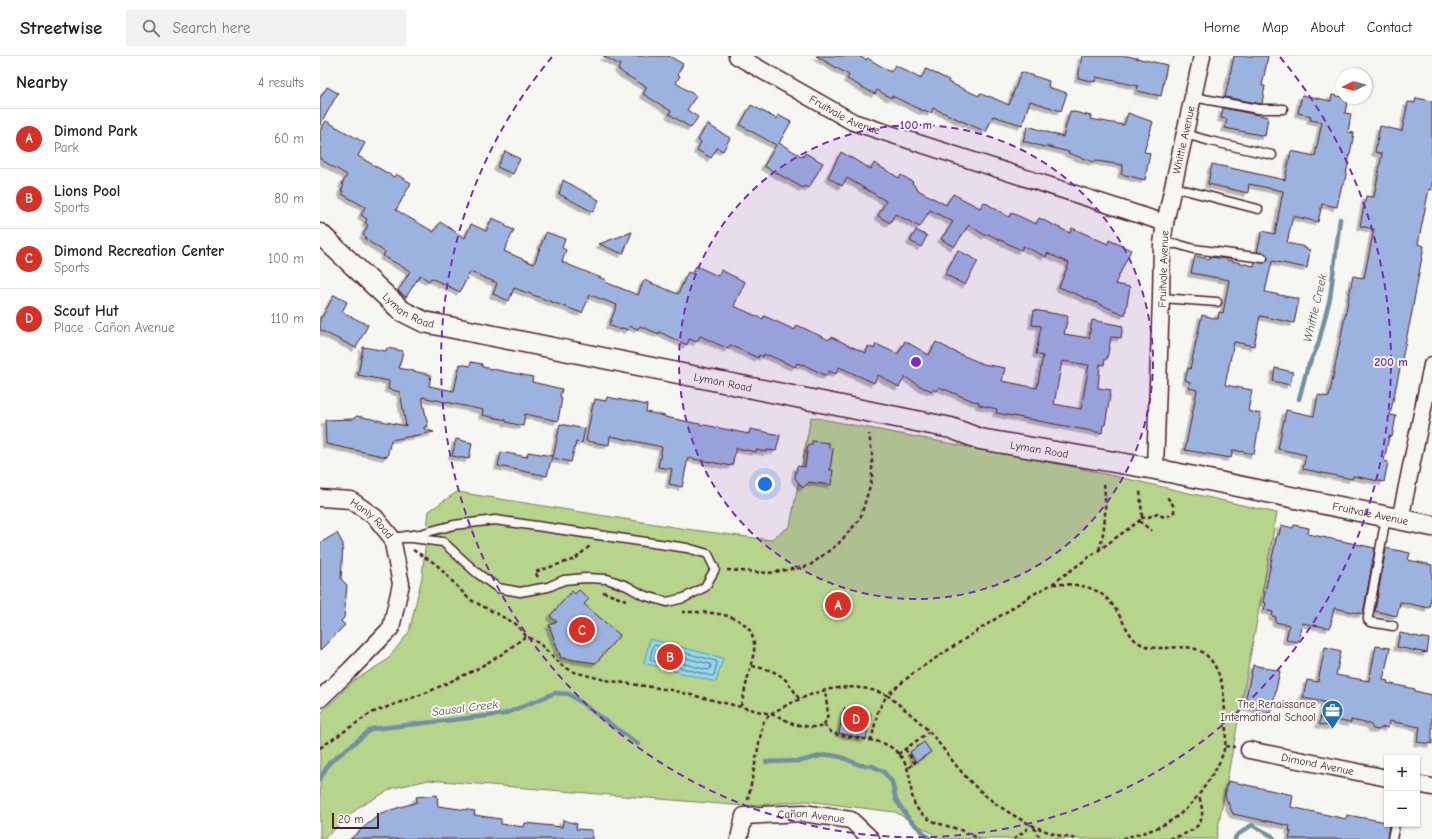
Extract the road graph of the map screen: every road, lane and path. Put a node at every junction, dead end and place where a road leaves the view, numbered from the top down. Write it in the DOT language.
graph roads {
  1 [pos="737,56"];
  2 [pos="1202,56"];
  3 [pos="1193,97"];
  4 [pos="1284,109"];
  5 [pos="1185,134"];
  6 [pos="1272,155"];
  7 [pos="1173,187"];
  8 [pos="1258,209"];
  9 [pos="1165,223"];
  10 [pos="321,237"];
  11 [pos="1162,244"];
  12 [pos="1263,258"];
  13 [pos="1161,298"];
  14 [pos="1217,302"];
  15 [pos="1432,365"];
  16 [pos="869,434"];
  17 [pos="1155,469"];
  18 [pos="1104,483"];
  19 [pos="1140,491"];
  20 [pos="1167,495"];
  21 [pos="320,498"];
  22 [pos="1393,518"];
  23 [pos="1140,520"];
  24 [pos="1432,526"];
  25 [pos="1152,531"];
  26 [pos="602,536"];
  27 [pos="392,538"];
  28 [pos="1099,550"];
  29 [pos="715,569"];
  30 [pos="539,578"];
  31 [pos="1052,584"];
  32 [pos="681,612"];
  33 [pos="1393,626"];
  34 [pos="526,636"];
  35 [pos="752,666"];
  36 [pos="825,690"];
  37 [pos="887,695"];
  38 [pos="320,699"];
  39 [pos="799,699"];
  40 [pos="742,706"];
  41 [pos="770,714"];
  42 [pos="824,725"];
  43 [pos="929,732"];
  44 [pos="871,741"];
  45 [pos="320,748"];
  46 [pos="905,749"];
  47 [pos="1249,750"];
  48 [pos="898,754"];
  49 [pos="908,768"];
  50 [pos="1384,777"];
  51 [pos="1420,785"];
  52 [pos="1432,787"];
  53 [pos="1199,796"];
  54 [pos="744,816"];
  55 [pos="1030,824"];
  56 [pos="1034,826"];
  57 [pos="1395,827"];
  58 [pos="739,839"];
  59 [pos="871,839"];
  60 [pos="979,839"];
  61 [pos="1014,839"];
  62 [pos="1043,839"];
  63 [pos="1077,839"];
  64 [pos="1118,839"];
  65 [pos="1170,839"];
  66 [pos="1392,839"];
  1 -- 9 [label="street, Fruitvale Avenue"];
  2 -- 3 [label="street, Whittle Avenue"];
  3 -- 4 [label="lane"];
  3 -- 5 [label="street, Whittle Avenue"];
  5 -- 6 [label="lane"];
  5 -- 7 [label="street, Whittle Avenue"];
  7 -- 8 [label="lane"];
  7 -- 9 [label="street, Whittle Avenue"];
  9 -- 11 [label="street, Fruitvale Avenue"];
  10 -- 17 [label="street, Lyman Road"];
  11 -- 12 [label="lane"];
  11 -- 13 [label="street, Fruitvale Avenue"];
  13 -- 14 [label="lane"];
  13 -- 17 [label="street, Fruitvale Avenue"];
  15 -- 22 [label="street"];
  16 -- 29 [label="path"];
  17 -- 22 [label="street, Fruitvale Avenue"];
  18 -- 28 [label="path"];
  19 -- 23 [label="path"];
  20 -- 23 [label="path"];
  21 -- 27 [label="street, Hanly Road"];
  22 -- 24 [label="street, Fruitvale Avenue"];
  22 -- 33 [label="lane"];
  23 -- 25 [label="path"];
  23 -- 28 [label="path"];
  26 -- 27 [label="lane"];
  26 -- 29 [label="lane"];
  26 -- 30 [label="path"];
  27 -- 29 [label="lane"];
  27 -- 34 [label="path"];
  27 -- 38 [label="street, Hanly Road"];
  28 -- 31 [label="path"];
  31 -- 37 [label="path"];
  31 -- 53 [label="path"];
  32 -- 35 [label="path"];
  34 -- 40 [label="path"];
  34 -- 45 [label="path"];
  35 -- 39 [label="path"];
  35 -- 40 [label="path"];
  36 -- 37 [label="path"];
  36 -- 39 [label="path"];
  36 -- 42 [label="path"];
  37 -- 43 [label="path"];
  37 -- 44 [label="path"];
  39 -- 41 [label="path"];
  40 -- 41 [label="path"];
  41 -- 42 [label="path"];
  41 -- 54 [label="path"];
  42 -- 44 [label="path"];
  43 -- 46 [label="path"];
  43 -- 55 [label="path"];
  44 -- 48 [label="path"];
  46 -- 48 [label="path"];
  46 -- 49 [label="path"];
  47 -- 50 [label="street, Dimond Avenue"];
  48 -- 49 [label="path"];
  49 -- 60 [label="path"];
  51 -- 52 [label="street"];
  53 -- 64 [label="path"];
  53 -- 65 [label="path"];
  54 -- 58 [label="street"];
  54 -- 59 [label="street, Cañon Avenue"];
  55 -- 56 [label="path"];
  55 -- 61 [label="path"];
  56 -- 62 [label="path"];
  56 -- 63 [label="path"];
  57 -- 66 [label="lane"];
}
